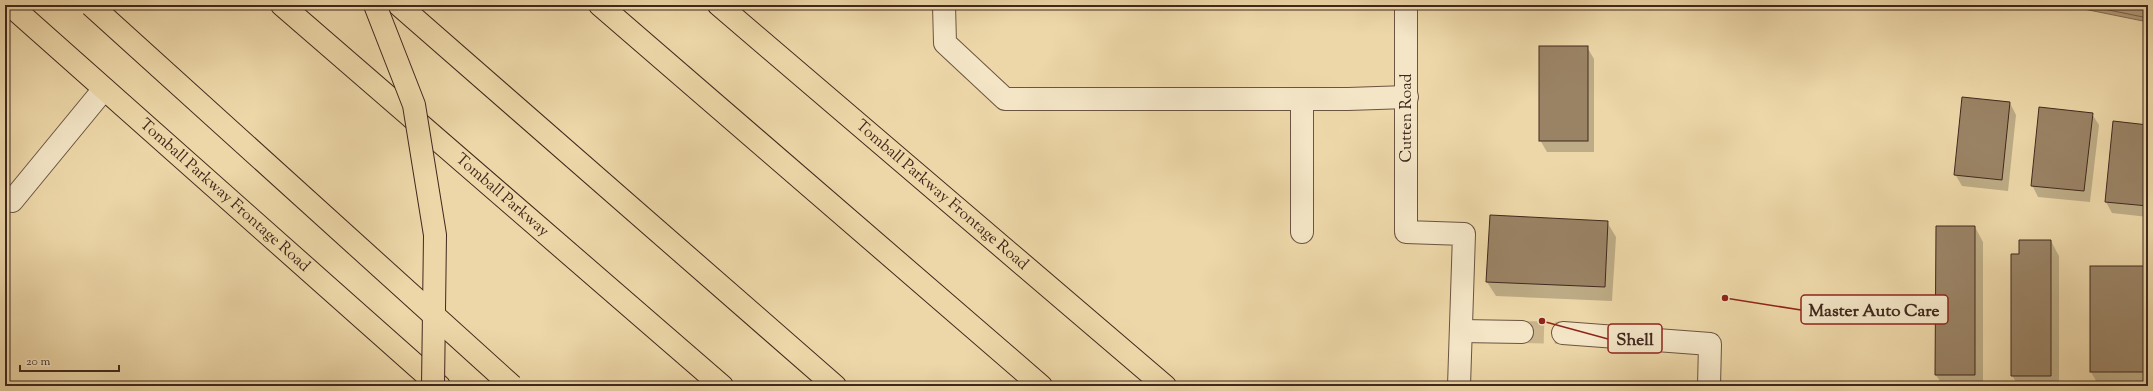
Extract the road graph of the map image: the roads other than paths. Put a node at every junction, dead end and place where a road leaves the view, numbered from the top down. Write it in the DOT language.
graph roads {
  1 [pos="10,5"];
  2 [pos="91,5"];
  3 [pos="282,5"];
  4 [pos="375,5"];
  5 [pos="399,5"];
  6 [pos="600,5"];
  7 [pos="719,5"];
  8 [pos="944,5"];
  9 [pos="1406,5"];
  10 [pos="104,89"];
  11 [pos="1407,97"];
  12 [pos="1302,99"];
  13 [pos="12,201"];
  14 [pos="1302,232"];
  15 [pos="1461,331"];
  16 [pos="1522,332"];
  17 [pos="1563,334"];
  18 [pos="433,386"];
  19 [pos="439,386"];
  20 [pos="512,386"];
  21 [pos="722,386"];
  22 [pos="835,386"];
  23 [pos="1041,386"];
  24 [pos="1166,386"];
  25 [pos="1459,386"];
  26 [pos="1708,386"];
  1 -- 10 [label="main road, Tomball Parkway Frontage Road"];
  2 -- 20 [label="main road, bridge"];
  3 -- 21 [label="main road, Tomball Parkway"];
  4 -- 18 [label="main road, bridge"];
  5 -- 22 [label="main road"];
  6 -- 23 [label="main road"];
  7 -- 24 [label="main road, Tomball Parkway Frontage Road"];
  8 -- 12 [label="street"];
  9 -- 11 [label="street, Cutten Road"];
  10 -- 13 [label="street"];
  10 -- 19 [label="main road, Tomball Parkway Frontage Road"];
  11 -- 12 [label="street"];
  11 -- 15 [label="street, Cutten Road"];
  12 -- 14 [label="street"];
  15 -- 16 [label="street"];
  15 -- 25 [label="street"];
  17 -- 26 [label="street"];
}
